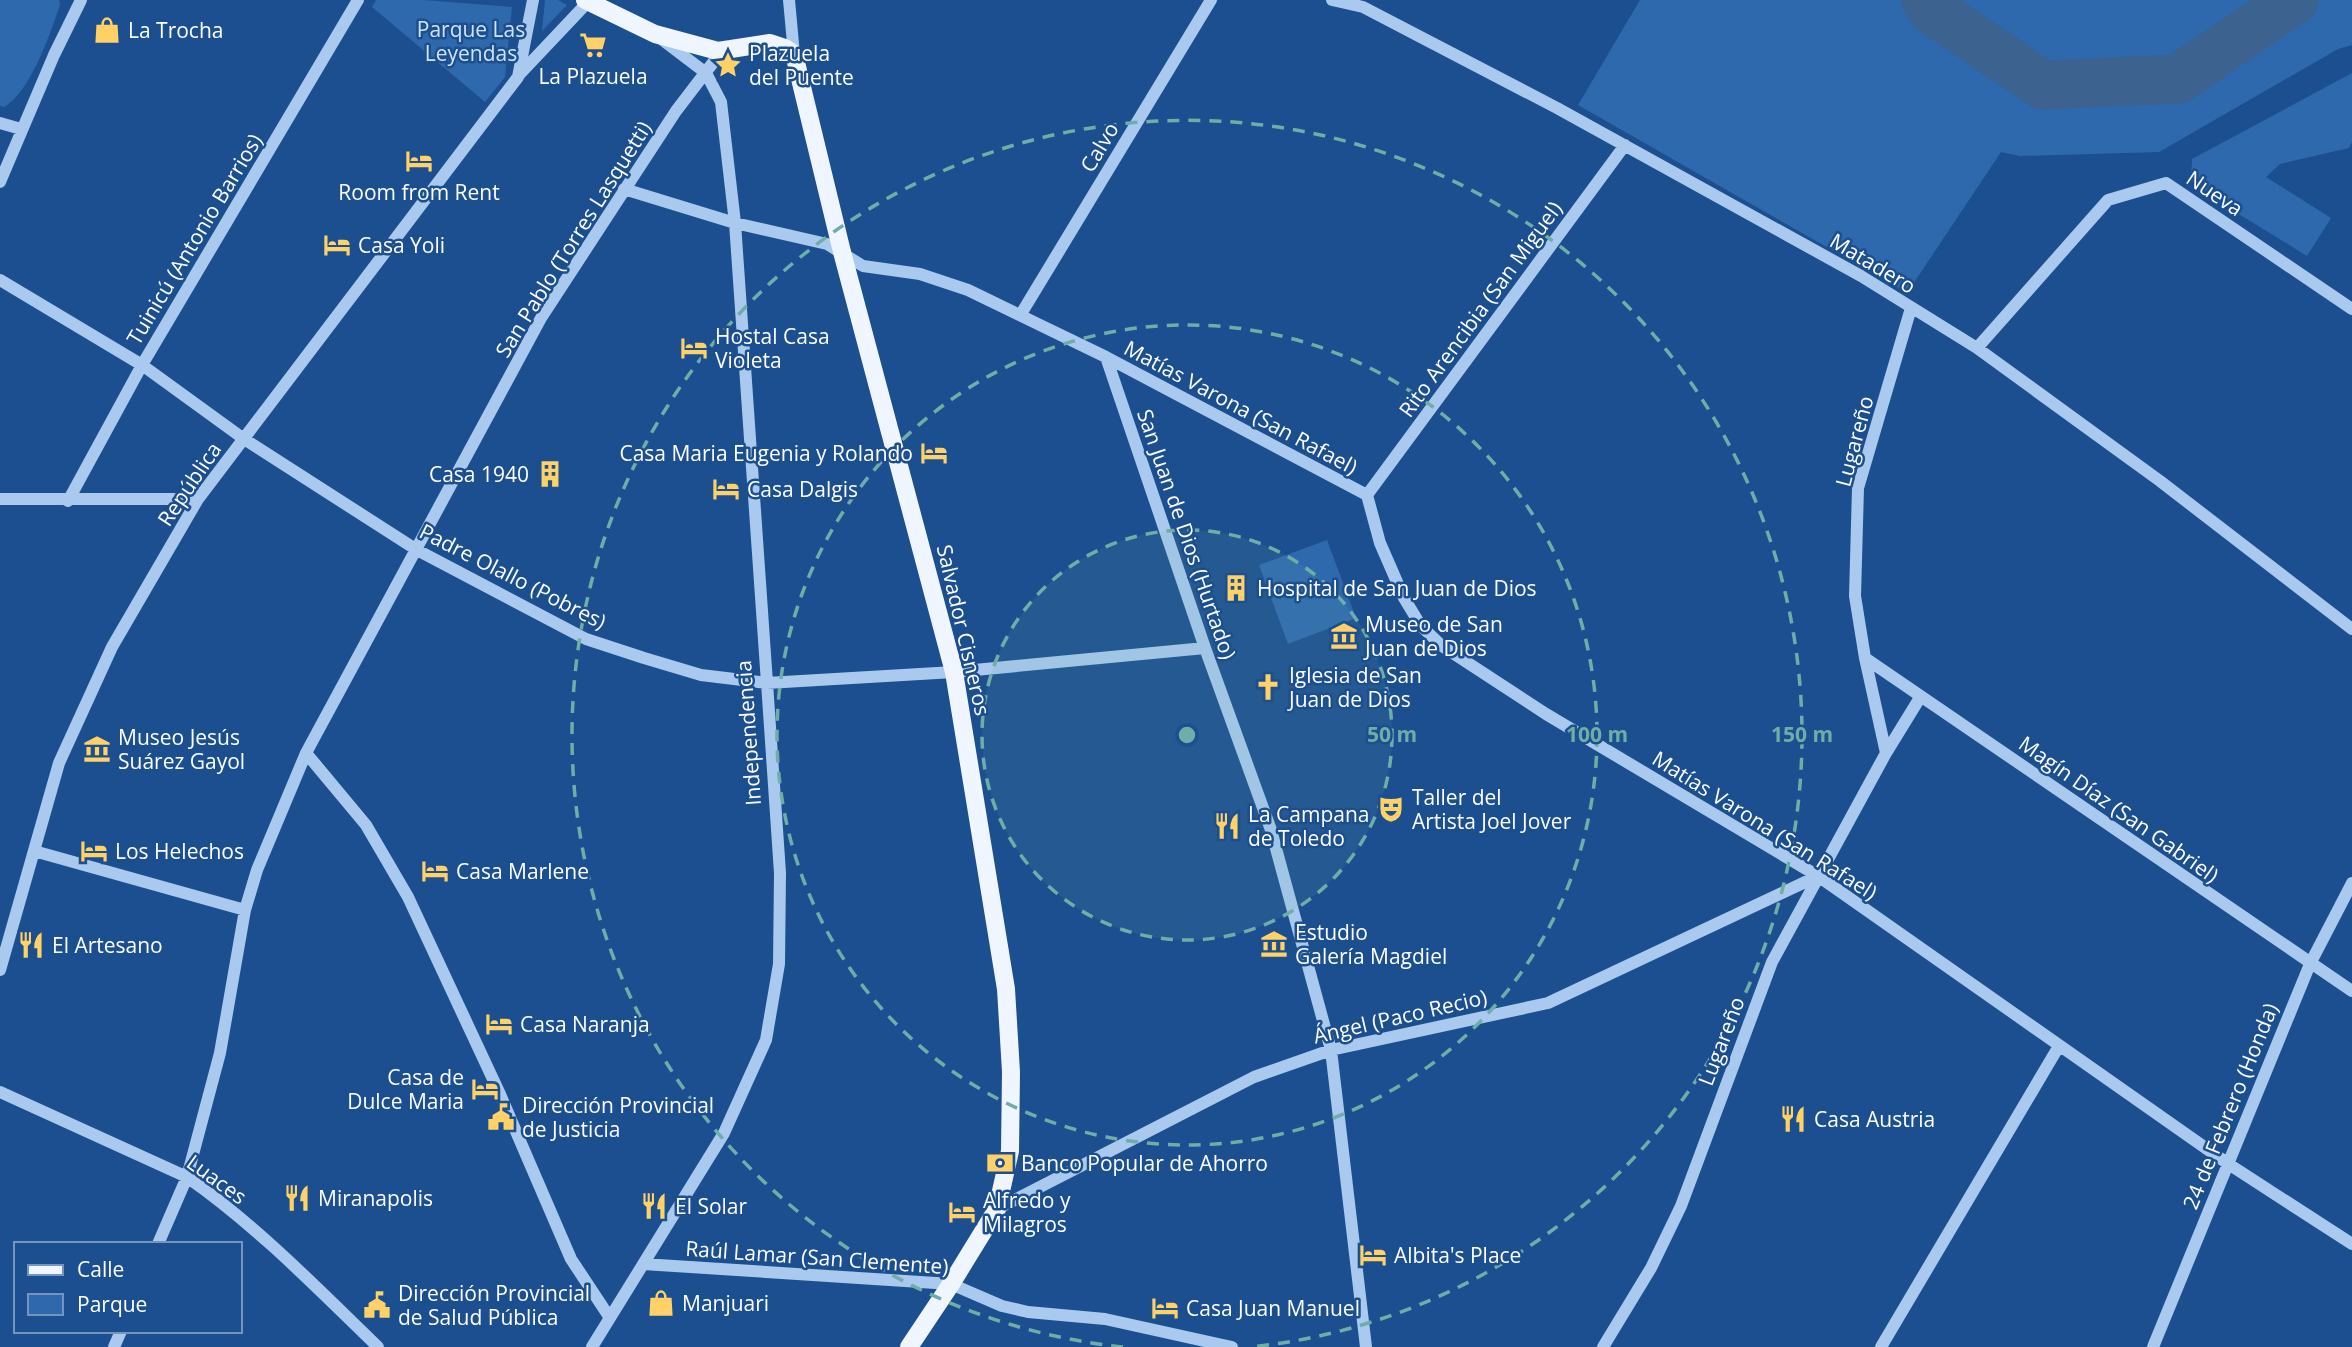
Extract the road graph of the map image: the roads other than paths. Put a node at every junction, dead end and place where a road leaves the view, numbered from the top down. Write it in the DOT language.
graph roads {
  1 [pos="82,0"];
  2 [pos="358,0"];
  3 [pos="533,0"];
  4 [pos="789,0"];
  5 [pos="1211,0"];
  6 [pos="1332,0"];
  7 [pos="586,1"];
  8 [pos="655,34"];
  9 [pos="732,50"];
  10 [pos="794,54"];
  11 [pos="706,73"];
  12 [pos="518,77"];
  13 [pos="0,123"];
  14 [pos="21,129"];
  15 [pos="1625,145"];
  16 [pos="0,182"];
  17 [pos="624,189"];
  18 [pos="736,223"];
  19 [pos="851,262"];
  20 [pos="0,280"];
  21 [pos="1911,308"];
  22 [pos="2352,309"];
  23 [pos="1021,314"];
  24 [pos="1977,348"];
  25 [pos="1106,357"];
  26 [pos="142,365"];
  27 [pos="244,439"];
  28 [pos="1367,495"];
  29 [pos="0,499"];
  30 [pos="198,499"];
  31 [pos="68,501"];
  32 [pos="417,550"];
  33 [pos="2352,629"];
  34 [pos="1205,648"];
  35 [pos="1865,658"];
  36 [pos="954,672"];
  37 [pos="767,683"];
  38 [pos="1921,696"];
  39 [pos="306,753"];
  40 [pos="1886,753"];
  41 [pos="34,851"];
  42 [pos="1818,876"];
  43 [pos="2352,883"];
  44 [pos="245,911"];
  45 [pos="2310,964"];
  46 [pos="0,970"];
  47 [pos="2352,991"];
  48 [pos="2059,1046"];
  49 [pos="1331,1049"];
  50 [pos="0,1092"];
  51 [pos="2227,1163"];
  52 [pos="187,1177"];
  53 [pos="997,1209"];
  54 [pos="159,1242"];
  55 [pos="2352,1244"];
  56 [pos="643,1264"];
  57 [pos="951,1284"];
  58 [pos="610,1318"];
  59 [pos="379,1347"];
  60 [pos="592,1347"];
  61 [pos="909,1347"];
  62 [pos="1232,1347"];
  63 [pos="1366,1347"];
  64 [pos="1603,1347"];
  65 [pos="1881,1347"];
  66 [pos="2152,1347"];
  1 -- 14 [label="street"];
  2 -- 26 [label="street, Tuinicú (Antonio Barrios)"];
  3 -- 12 [label="street, República"];
  4 -- 10 [label="street"];
  5 -- 23 [label="street, Calvo"];
  6 -- 15 [label="street, Matadero"];
  7 -- 8 [label="main road, Independencia"];
  7 -- 12 [label="street, República"];
  8 -- 9 [label="main road"];
  8 -- 11 [label="street, Independencia"];
  9 -- 10 [label="main road"];
  9 -- 11 [label="street"];
  10 -- 19 [label="main road, Salvador Cisneros"];
  11 -- 17 [label="street, San Pablo (Torres Lasquetti)"];
  11 -- 18 [label="street, Independencia"];
  12 -- 27 [label="street, República"];
  13 -- 14 [label="street"];
  14 -- 16 [label="street"];
  15 -- 21 [label="street, Matadero"];
  15 -- 28 [label="street, Rito Arencibia (San Miguel)"];
  17 -- 18 [label="street, Matías Varona (San Rafael)"];
  17 -- 32 [label="street, San Pablo (Torres Lasquetti)"];
  18 -- 19 [label="street, Matías Varona (San Rafael)"];
  18 -- 37 [label="street, Independencia"];
  19 -- 23 [label="street, Matías Varona (San Rafael)"];
  19 -- 36 [label="main road, Salvador Cisneros"];
  20 -- 26 [label="street, Padre Olallo (Pobres)"];
  21 -- 24 [label="street, Matadero"];
  21 -- 35 [label="street, Lugareño"];
  22 -- 24 [label="street, Nueva"];
  23 -- 25 [label="street, Matías Varona (San Rafael)"];
  24 -- 33 [label="street, Matadero"];
  25 -- 28 [label="street, Matías Varona (San Rafael)"];
  25 -- 34 [label="street, San Juan de Dios (Hurtado)"];
  26 -- 27 [label="street, Padre Olallo (Pobres)"];
  26 -- 31 [label="street, Tuinicú (Antonio Barrios)"];
  27 -- 30 [label="street, República"];
  27 -- 32 [label="street, Padre Olallo (Pobres)"];
  28 -- 42 [label="street, Matías Varona (San Rafael)"];
  29 -- 31 [label="street"];
  30 -- 31 [label="street"];
  30 -- 41 [label="street, República"];
  32 -- 37 [label="street, Padre Olallo (Pobres)"];
  32 -- 39 [label="street, San Pablo (Torres Lasquetti)"];
  34 -- 36 [label="street, Padre Olallo (Pobres)"];
  34 -- 49 [label="street, San Juan de Dios (Hurtado)"];
  35 -- 38 [label="street, Magín Díaz (San Gabriel)"];
  35 -- 40 [label="street, Lugareño"];
  36 -- 37 [label="street, Padre Olallo (Pobres)"];
  36 -- 53 [label="main road, Salvador Cisneros"];
  37 -- 56 [label="street, Independencia"];
  38 -- 40 [label="street, Lugareño"];
  38 -- 45 [label="street, Magín Díaz (San Gabriel)"];
  39 -- 44 [label="street, San Pablo (Torres Lasquetti)"];
  39 -- 58 [label="street"];
  40 -- 42 [label="street, Lugareño"];
  41 -- 44 [label="street"];
  41 -- 46 [label="street, República"];
  42 -- 48 [label="street, Matías Varona (San Rafael)"];
  42 -- 49 [label="street, Ángel (Paco Recio)"];
  42 -- 64 [label="street, Lugareño"];
  43 -- 45 [label="street, 24 de Febrero (Honda)"];
  44 -- 52 [label="street, San Pablo (Torres Lasquetti)"];
  45 -- 47 [label="street, Magín Díaz (San Gabriel)"];
  45 -- 51 [label="street, 24 de Febrero (Honda)"];
  48 -- 51 [label="street, Matías Varona (San Rafael)"];
  48 -- 65 [label="street"];
  49 -- 53 [label="street, Ángel (Paco Recio)"];
  49 -- 63 [label="street"];
  50 -- 52 [label="street, Luaces"];
  51 -- 55 [label="street, Matías Varona (San Rafael)"];
  51 -- 66 [label="street, 24 de Febrero (Honda)"];
  52 -- 54 [label="street, San Pablo (Torres Lasquetti)"];
  52 -- 59 [label="street, Luaces"];
  53 -- 57 [label="main road, Salvador Cisneros"];
  56 -- 57 [label="street, Raúl Lamar (San Clemente)"];
  56 -- 58 [label="street, Independencia"];
  57 -- 61 [label="main road, Salvador Cisneros"];
  57 -- 62 [label="street, Raúl Lamar (San Clemente)"];
  58 -- 60 [label="street, Independencia"];
}
